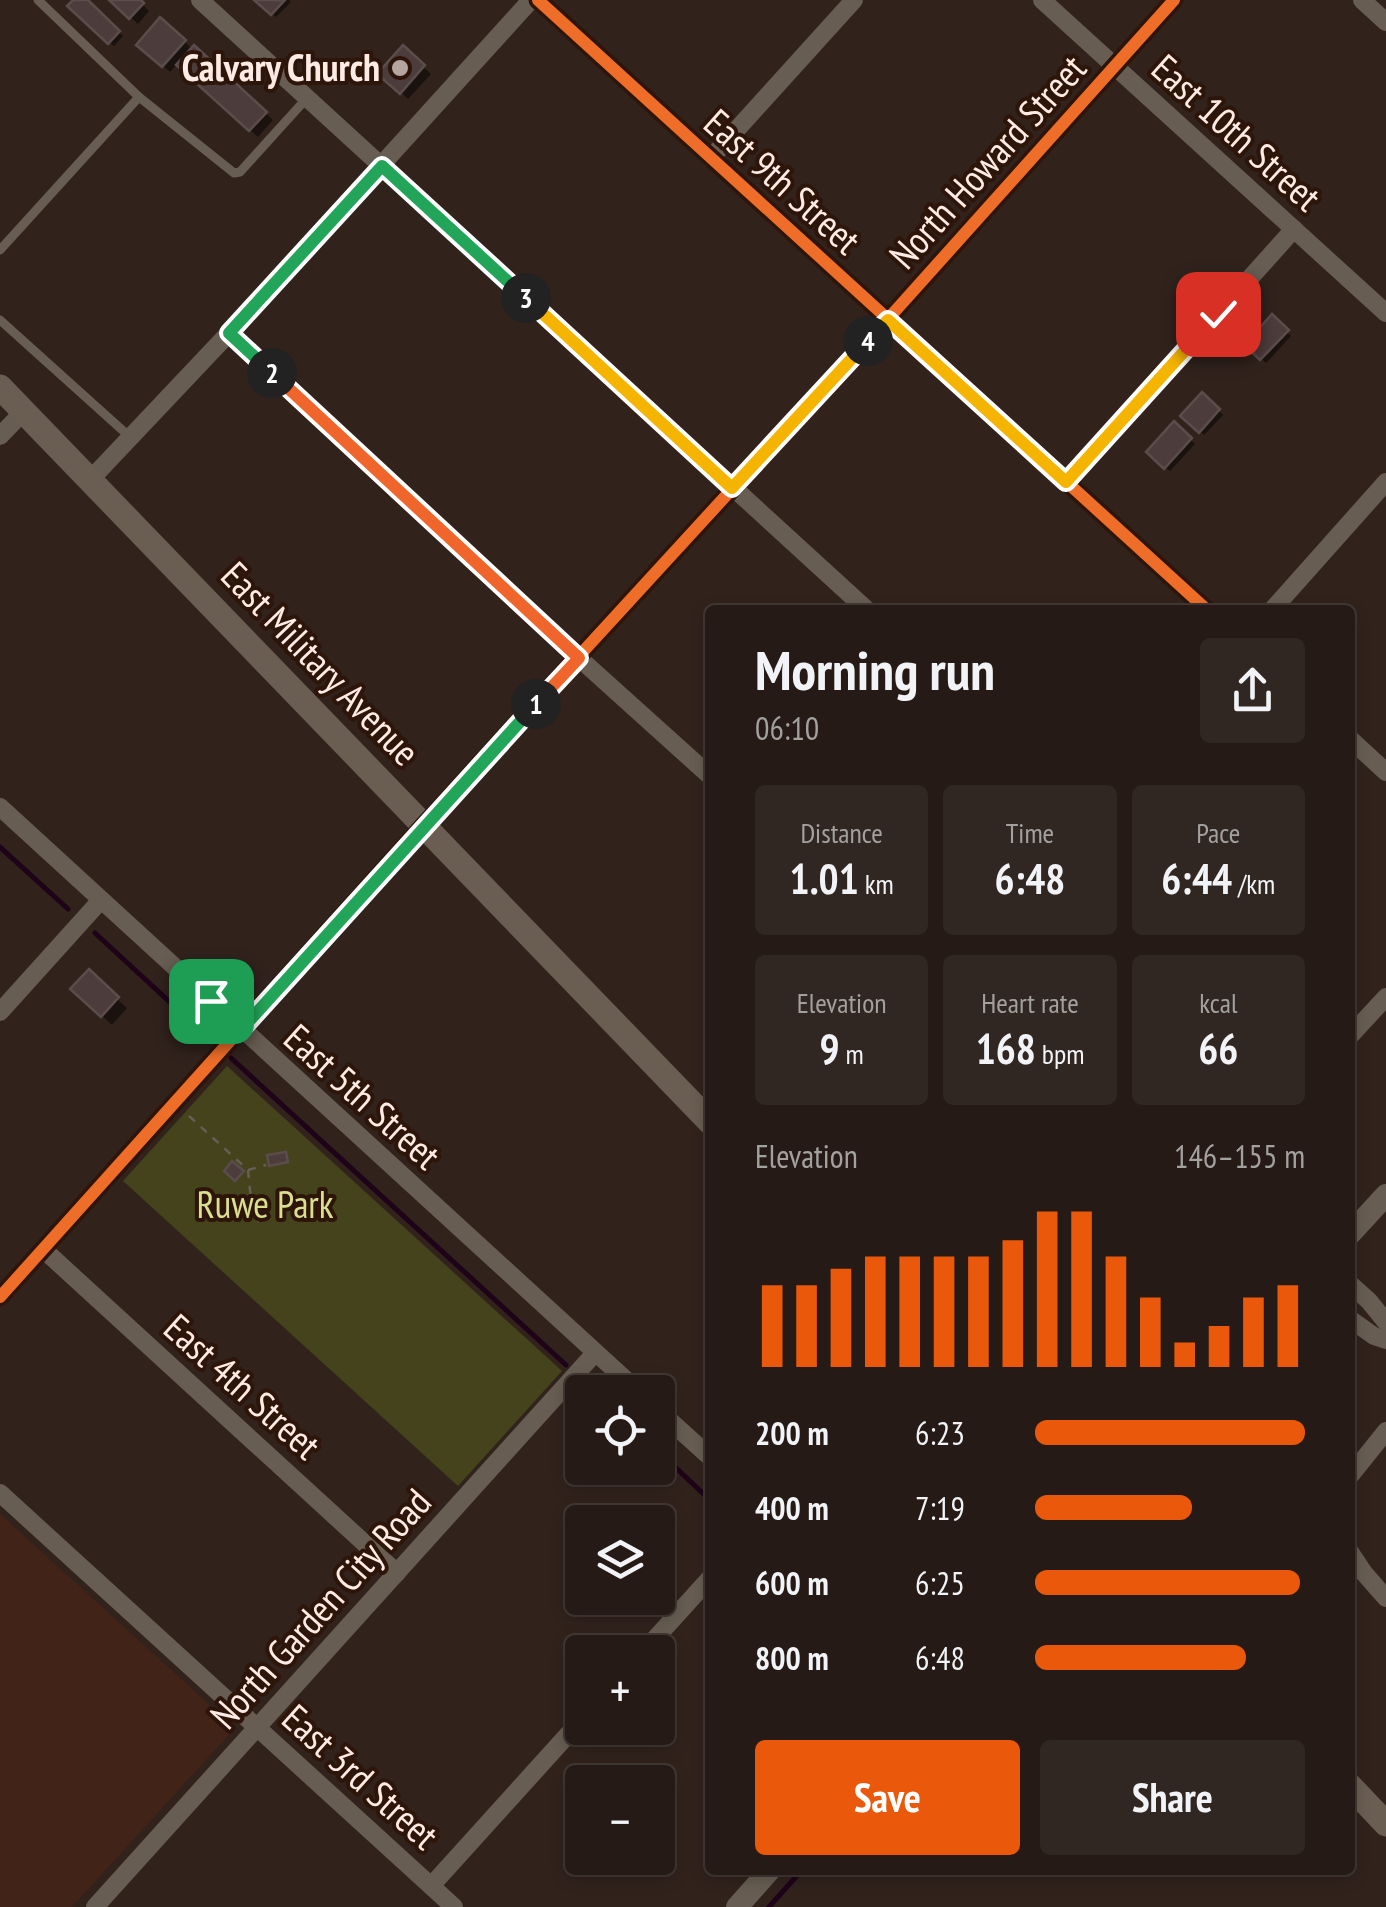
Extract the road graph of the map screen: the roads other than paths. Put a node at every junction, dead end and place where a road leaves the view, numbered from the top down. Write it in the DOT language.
graph roads {
  1 [pos="38,0"];
  2 [pos="200,0"];
  3 [pos="535,0"];
  4 [pos="854,0"];
  5 [pos="1042,0"];
  6 [pos="1174,0"];
  7 [pos="1362,0"];
  8 [pos="1386,22"];
  9 [pos="1114,66"];
  10 [pos="139,97"];
  11 [pos="307,98"];
  12 [pos="710,158"];
  13 [pos="382,166"];
  14 [pos="1294,229"];
  15 [pos="0,250"];
  16 [pos="1386,314"];
  17 [pos="0,320"];
  18 [pos="888,320"];
  19 [pos="229,333"];
  20 [pos="0,387"];
  21 [pos="24,411"];
  22 [pos="0,436"];
  23 [pos="130,437"];
  24 [pos="90,480"];
  25 [pos="1066,482"];
  26 [pos="1386,482"];
  27 [pos="732,488"];
  28 [pos="861,605"];
  29 [pos="1202,605"];
  30 [pos="1276,605"];
  31 [pos="579,658"];
  32 [pos="1355,744"];
  33 [pos="705,771"];
  34 [pos="1386,772"];
  35 [pos="0,807"];
  36 [pos="424,825"];
  37 [pos="102,900"];
  38 [pos="1386,996"];
  39 [pos="0,1012"];
  40 [pos="241,1030"];
  41 [pos="1355,1030"];
  42 [pos="705,1117"];
  43 [pos="1386,1195"];
  44 [pos="1355,1229"];
  45 [pos="43,1249"];
  46 [pos="1355,1288"];
  47 [pos="0,1297"];
  48 [pos="1386,1322"];
  49 [pos="1355,1323"];
  50 [pos="1386,1340"];
  51 [pos="595,1353"];
  52 [pos="619,1375"];
  53 [pos="675,1425"];
  54 [pos="1386,1432"];
  55 [pos="705,1452"];
  56 [pos="1355,1470"];
  57 [pos="0,1493"];
  58 [pos="1355,1560"];
  59 [pos="398,1573"];
  60 [pos="705,1584"];
  61 [pos="1386,1598"];
  62 [pos="658,1635"];
  63 [pos="258,1729"];
  64 [pos="565,1738"];
  65 [pos="1355,1791"];
  66 [pos="1386,1824"];
  67 [pos="766,1875"];
  68 [pos="431,1886"];
  69 [pos="97,1906"];
  70 [pos="454,1907"];
  71 [pos="737,1907"];
  1 -- 10 [label="lane"];
  2 -- 11 [label="street"];
  3 -- 12 [label="street, East 9th Street"];
  3 -- 13 [label="street"];
  4 -- 12 [label="street"];
  5 -- 9 [label="street, East 10th Street"];
  6 -- 9 [label="street, North Howard Street"];
  7 -- 8 [label="street"];
  9 -- 14 [label="street, East 10th Street"];
  9 -- 18 [label="street, North Howard Street"];
  10 -- 11 [label="lane"];
  10 -- 15 [label="lane"];
  11 -- 13 [label="street"];
  12 -- 18 [label="street, East 9th Street"];
  13 -- 19 [label="street"];
  13 -- 27 [label="street"];
  14 -- 16 [label="street, East 10th Street"];
  14 -- 25 [label="street"];
  17 -- 23 [label="lane"];
  18 -- 25 [label="street, East 9th Street"];
  18 -- 27 [label="street, North Howard Street"];
  19 -- 23 [label="street"];
  19 -- 31 [label="street"];
  20 -- 21 [label="main road, East Military Avenue"];
  21 -- 22 [label="street"];
  21 -- 24 [label="main road, East Military Avenue"];
  23 -- 24 [label="street"];
  24 -- 36 [label="main road, East Military Avenue"];
  25 -- 29 [label="street, East 9th Street"];
  26 -- 30 [label="street"];
  27 -- 28 [label="street"];
  27 -- 31 [label="street, North Howard Street"];
  31 -- 33 [label="street"];
  31 -- 36 [label="street, North Howard Street"];
  32 -- 34 [label="street"];
  35 -- 37 [label="street, East 5th Street"];
  36 -- 40 [label="street, North Howard Street"];
  36 -- 42 [label="main road, East Military Avenue"];
  37 -- 39 [label="street"];
  37 -- 40 [label="street, East 5th Street"];
  38 -- 41 [label="street"];
  40 -- 45 [label="street, North Howard Street"];
  40 -- 51 [label="street, East 5th Street"];
  43 -- 44 [label="street"];
  45 -- 47 [label="street, North Howard Street"];
  45 -- 59 [label="street, East 4th Street"];
  46 -- 48 [label="street"];
  49 -- 50 [label="street"];
  51 -- 52 [label="street, East 5th Street"];
  51 -- 59 [label="street, North Garden City Road"];
  53 -- 55 [label="street"];
  54 -- 56 [label="street"];
  57 -- 63 [label="street, East 3rd Street"];
  58 -- 61 [label="street"];
  59 -- 63 [label="street, North Garden City Road"];
  60 -- 62 [label="street"];
  63 -- 68 [label="street, East 3rd Street"];
  63 -- 69 [label="street, North Garden City Road"];
  64 -- 68 [label="street"];
  65 -- 66 [label="main road"];
  67 -- 71 [label="street"];
  68 -- 70 [label="street, East 3rd Street"];
}
